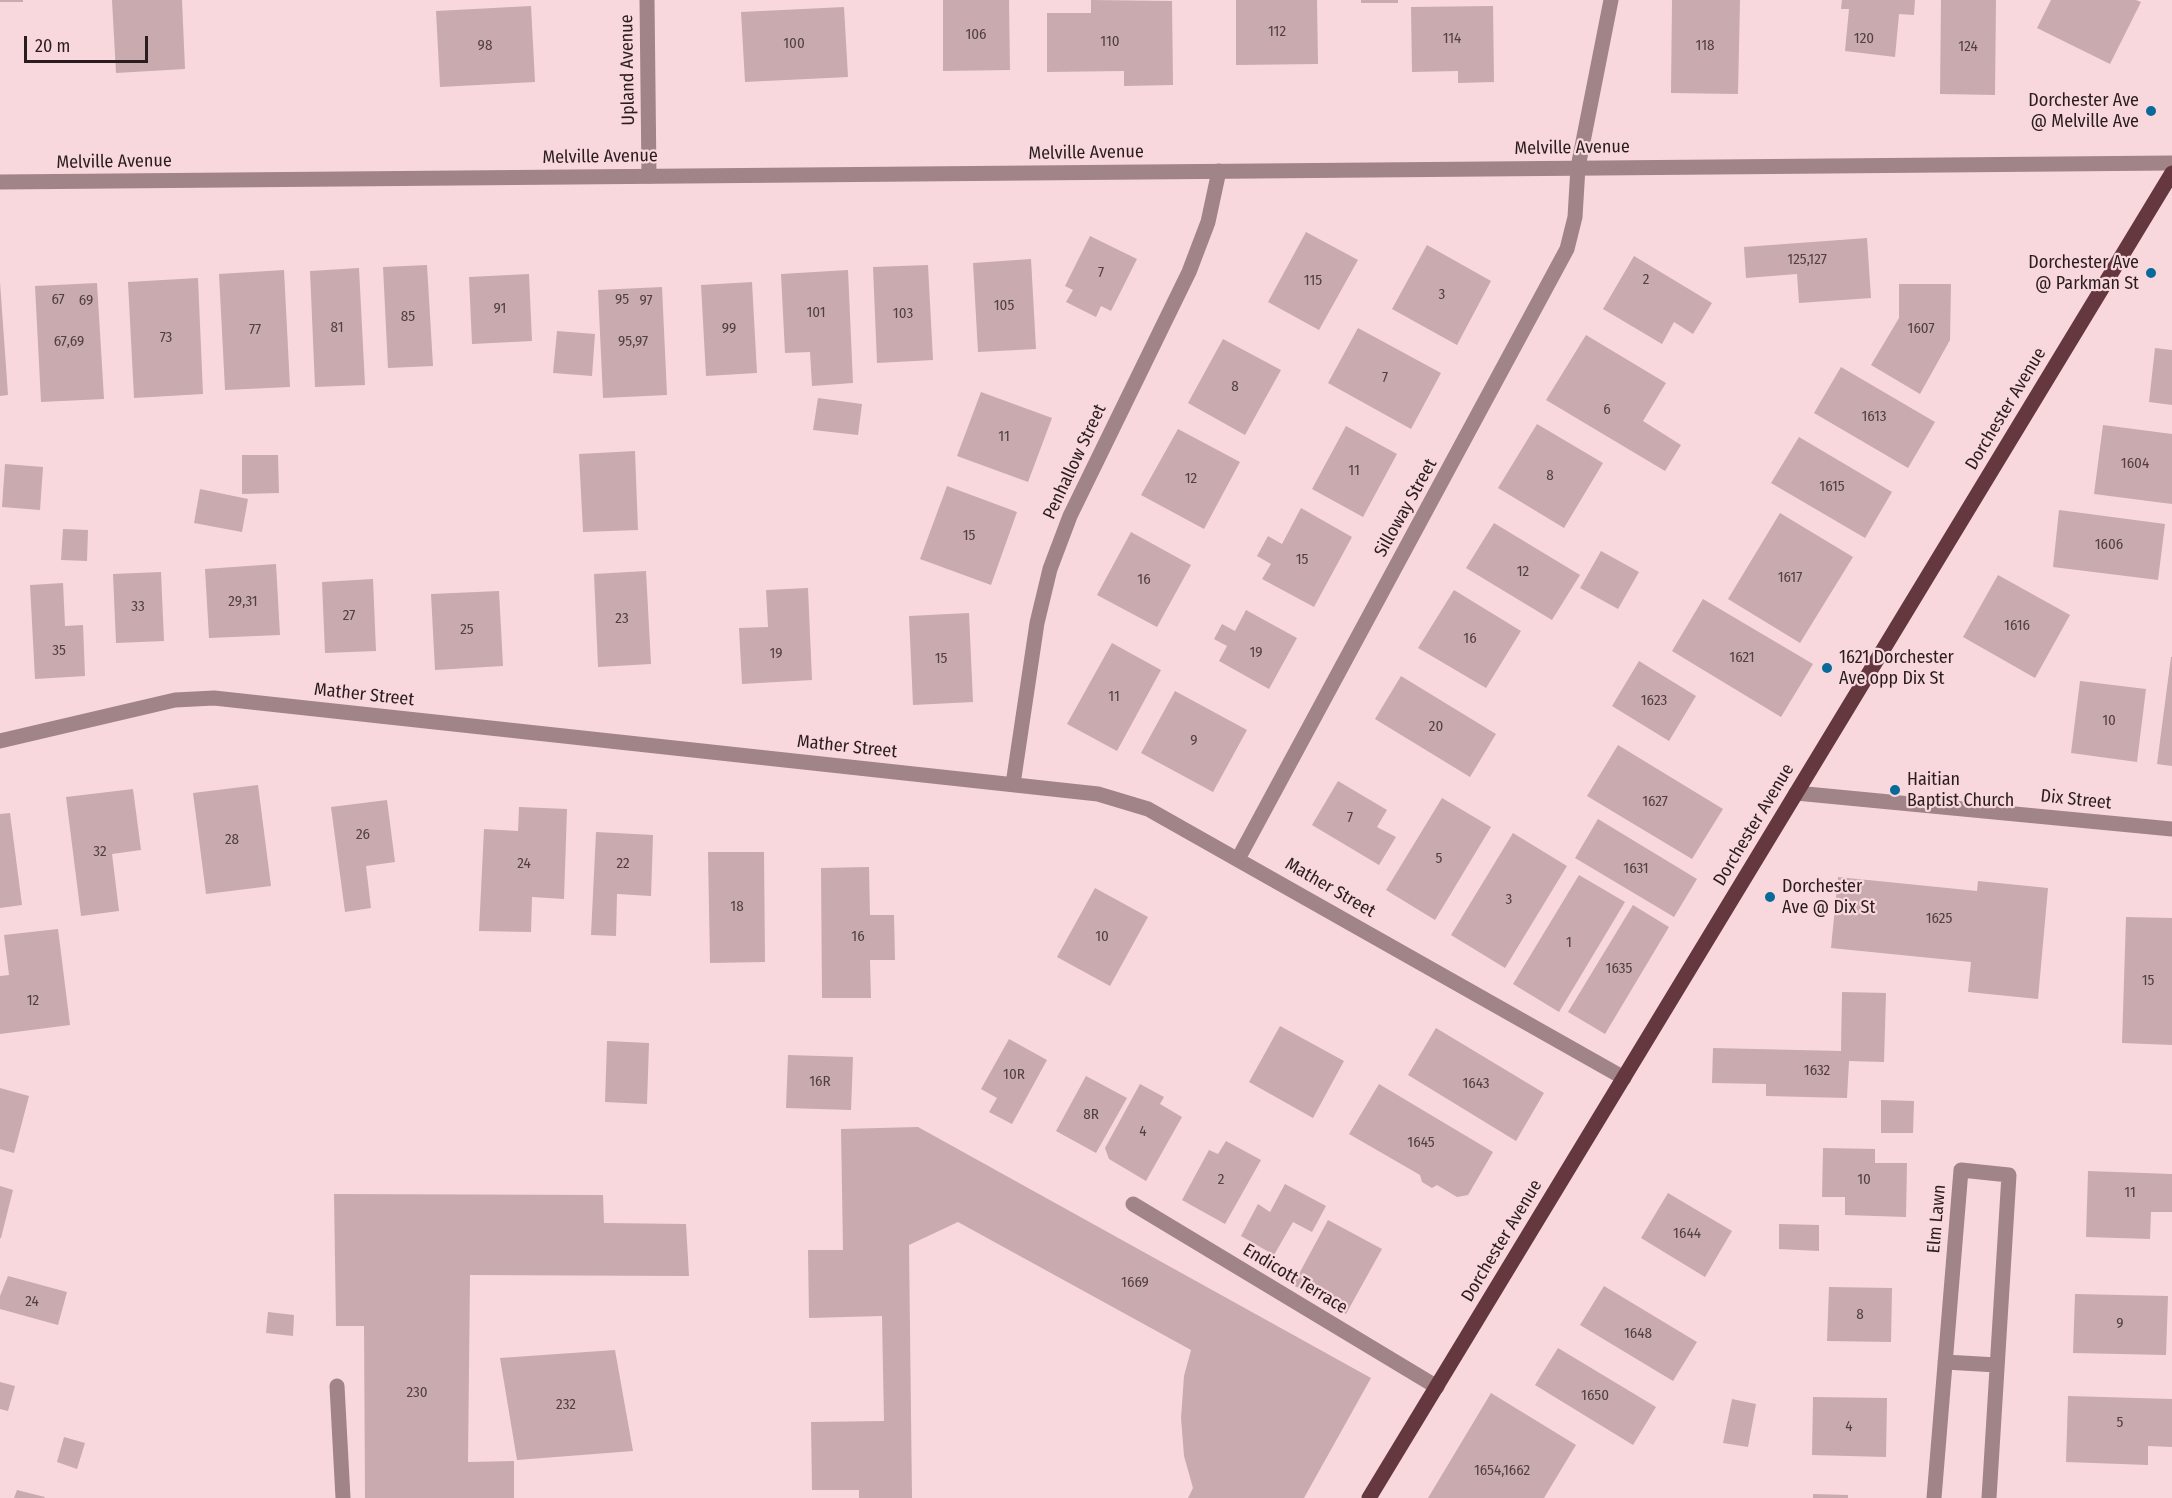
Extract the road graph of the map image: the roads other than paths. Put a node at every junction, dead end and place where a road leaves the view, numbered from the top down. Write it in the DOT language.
graph roads {
  1 [pos="647,0"];
  2 [pos="1611,0"];
  3 [pos="2172,163"];
  4 [pos="1578,167"];
  5 [pos="1219,171"];
  6 [pos="2172,173"];
  7 [pos="649,176"];
  8 [pos="0,182"];
  9 [pos="0,741"];
  10 [pos="1013,784"];
  11 [pos="1796,793"];
  12 [pos="2172,829"];
  13 [pos="1238,859"];
  14 [pos="1624,1078"];
  15 [pos="1133,1204"];
  16 [pos="1945,1362"];
  17 [pos="1997,1365"];
  18 [pos="337,1386"];
  19 [pos="1437,1387"];
  20 [pos="343,1498"];
  21 [pos="1369,1498"];
  22 [pos="1934,1498"];
  23 [pos="1989,1498"];
  1 -- 7 [label="street, Upland Avenue"];
  2 -- 4 [label="street, Silloway Street"];
  3 -- 4 [label="street, Melville Avenue"];
  4 -- 5 [label="street, Melville Avenue"];
  4 -- 13 [label="street, Silloway Street"];
  5 -- 7 [label="street, Melville Avenue"];
  5 -- 10 [label="street, Penhallow Street"];
  6 -- 11 [label="main road, Dorchester Avenue"];
  7 -- 8 [label="street, Melville Avenue"];
  9 -- 10 [label="street, Mather Street"];
  10 -- 13 [label="street, Mather Street"];
  11 -- 12 [label="street, Dix Street"];
  11 -- 14 [label="main road, Dorchester Avenue"];
  13 -- 14 [label="street, Mather Street"];
  14 -- 19 [label="main road, Dorchester Avenue"];
  15 -- 19 [label="street, Endicott Terrace"];
  16 -- 17 [label="street"];
  16 -- 17 [label="street, Elm Lawn"];
  16 -- 22 [label="street, Elm Lawn"];
  17 -- 23 [label="street, Elm Lawn"];
  18 -- 20 [label="street"];
  19 -- 21 [label="main road, Dorchester Avenue"];
}
